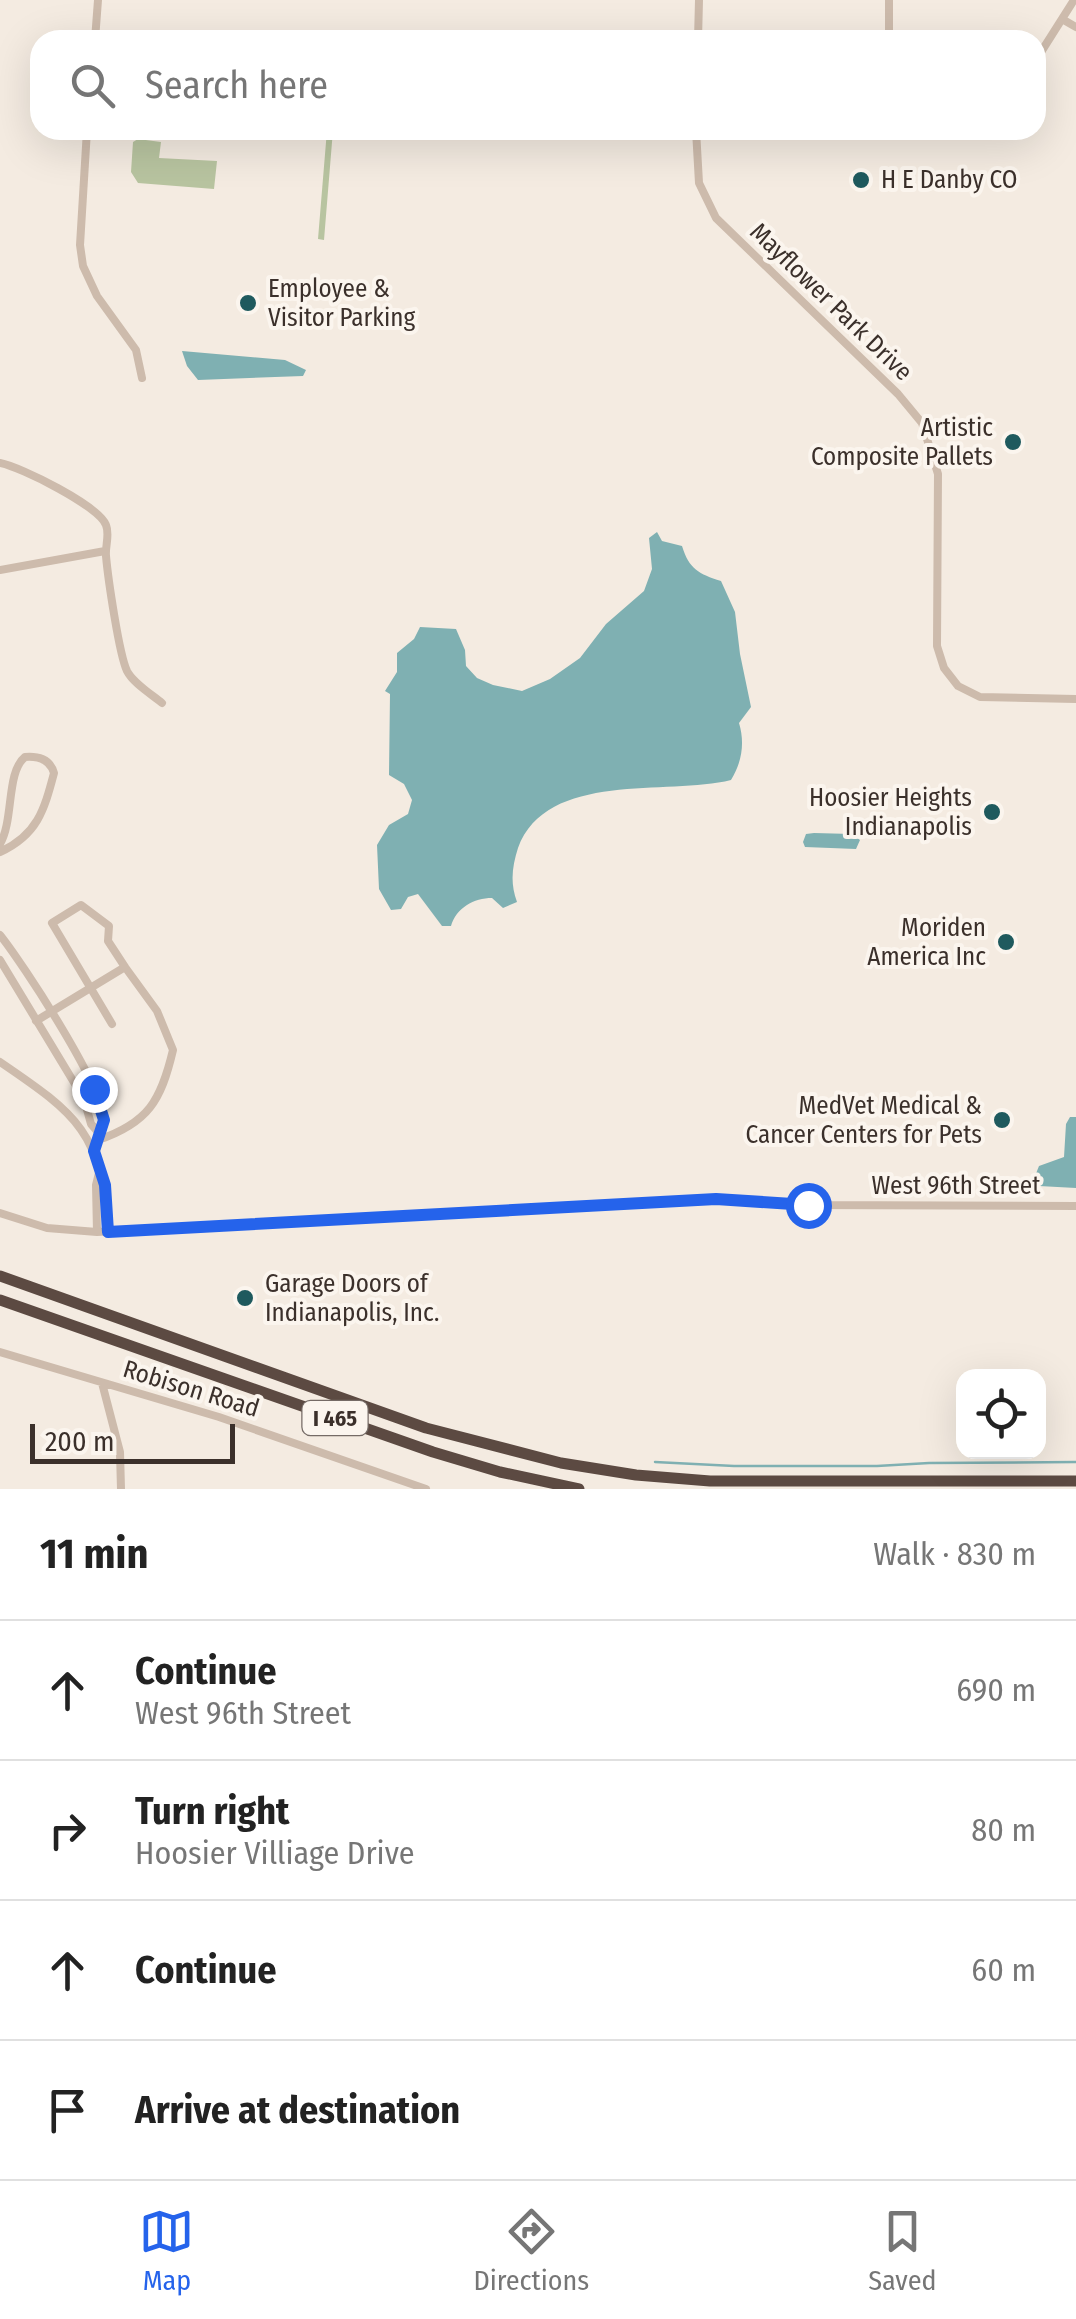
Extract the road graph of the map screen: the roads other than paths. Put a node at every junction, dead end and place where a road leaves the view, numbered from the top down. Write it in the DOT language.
graph roads {
  1 [pos="98,0"];
  2 [pos="699,0"];
  3 [pos="889,0"];
  4 [pos="1074,0"];
  5 [pos="1062,18"];
  6 [pos="1076,28"];
  7 [pos="96,30"];
  8 [pos="698,30"];
  9 [pos="889,30"];
  10 [pos="1046,44"];
  11 [pos="87,140"];
  12 [pos="696,140"];
  13 [pos="142,378"];
  14 [pos="0,463"];
  15 [pos="105,551"];
  16 [pos="0,570"];
  17 [pos="1076,699"];
  18 [pos="162,703"];
  19 [pos="0,844"];
  20 [pos="0,852"];
  21 [pos="0,935"];
  22 [pos="0,960"];
  23 [pos="125,967"];
  24 [pos="90,988"];
  25 [pos="50,1012"];
  26 [pos="36,1021"];
  27 [pos="112,1024"];
  28 [pos="0,1062"];
  29 [pos="98,1136"];
  30 [pos="94,1151"];
  31 [pos="100,1168"];
  32 [pos="1076,1206"];
  33 [pos="0,1213"];
  34 [pos="97,1232"];
  35 [pos="108,1232"];
  36 [pos="0,1276"];
  37 [pos="0,1300"];
  38 [pos="0,1352"];
  39 [pos="102,1383"];
  40 [pos="1076,1481"];
  41 [pos="122,1489"];
  42 [pos="426,1489"];
  43 [pos="579,1489"];
  1 -- 7 [label="street"];
  2 -- 8 [label="street"];
  3 -- 9 [label="street"];
  4 -- 5 [label="street"];
  5 -- 6 [label="street"];
  5 -- 10 [label="street"];
  11 -- 13 [label="street"];
  12 -- 17 [label="street, Mayflower Park Drive"];
  14 -- 15 [label="street"];
  15 -- 16 [label="street"];
  15 -- 18 [label="street"];
  19 -- 20 [label="street"];
  21 -- 25 [label="street"];
  22 -- 26 [label="street"];
  23 -- 24 [label="street"];
  23 -- 24 [label="street"];
  23 -- 29 [label="street"];
  24 -- 25 [label="street"];
  24 -- 27 [label="street"];
  25 -- 26 [label="street"];
  25 -- 29 [label="street"];
  26 -- 29 [label="street"];
  28 -- 30 [label="street"];
  29 -- 30 [label="street"];
  30 -- 31 [label="street"];
  31 -- 34 [label="street"];
  31 -- 35 [label="street"];
  32 -- 35 [label="street, West 96th Street"];
  33 -- 34 [label="street, West 96th Street"];
  34 -- 35 [label="street, West 96th Street"];
  36 -- 40 [label="highway, I 465"];
  37 -- 43 [label="highway, I 465"];
  38 -- 39 [label="street, Robison Road"];
  39 -- 41 [label="street"];
  39 -- 42 [label="street, Robison Road"];
}
